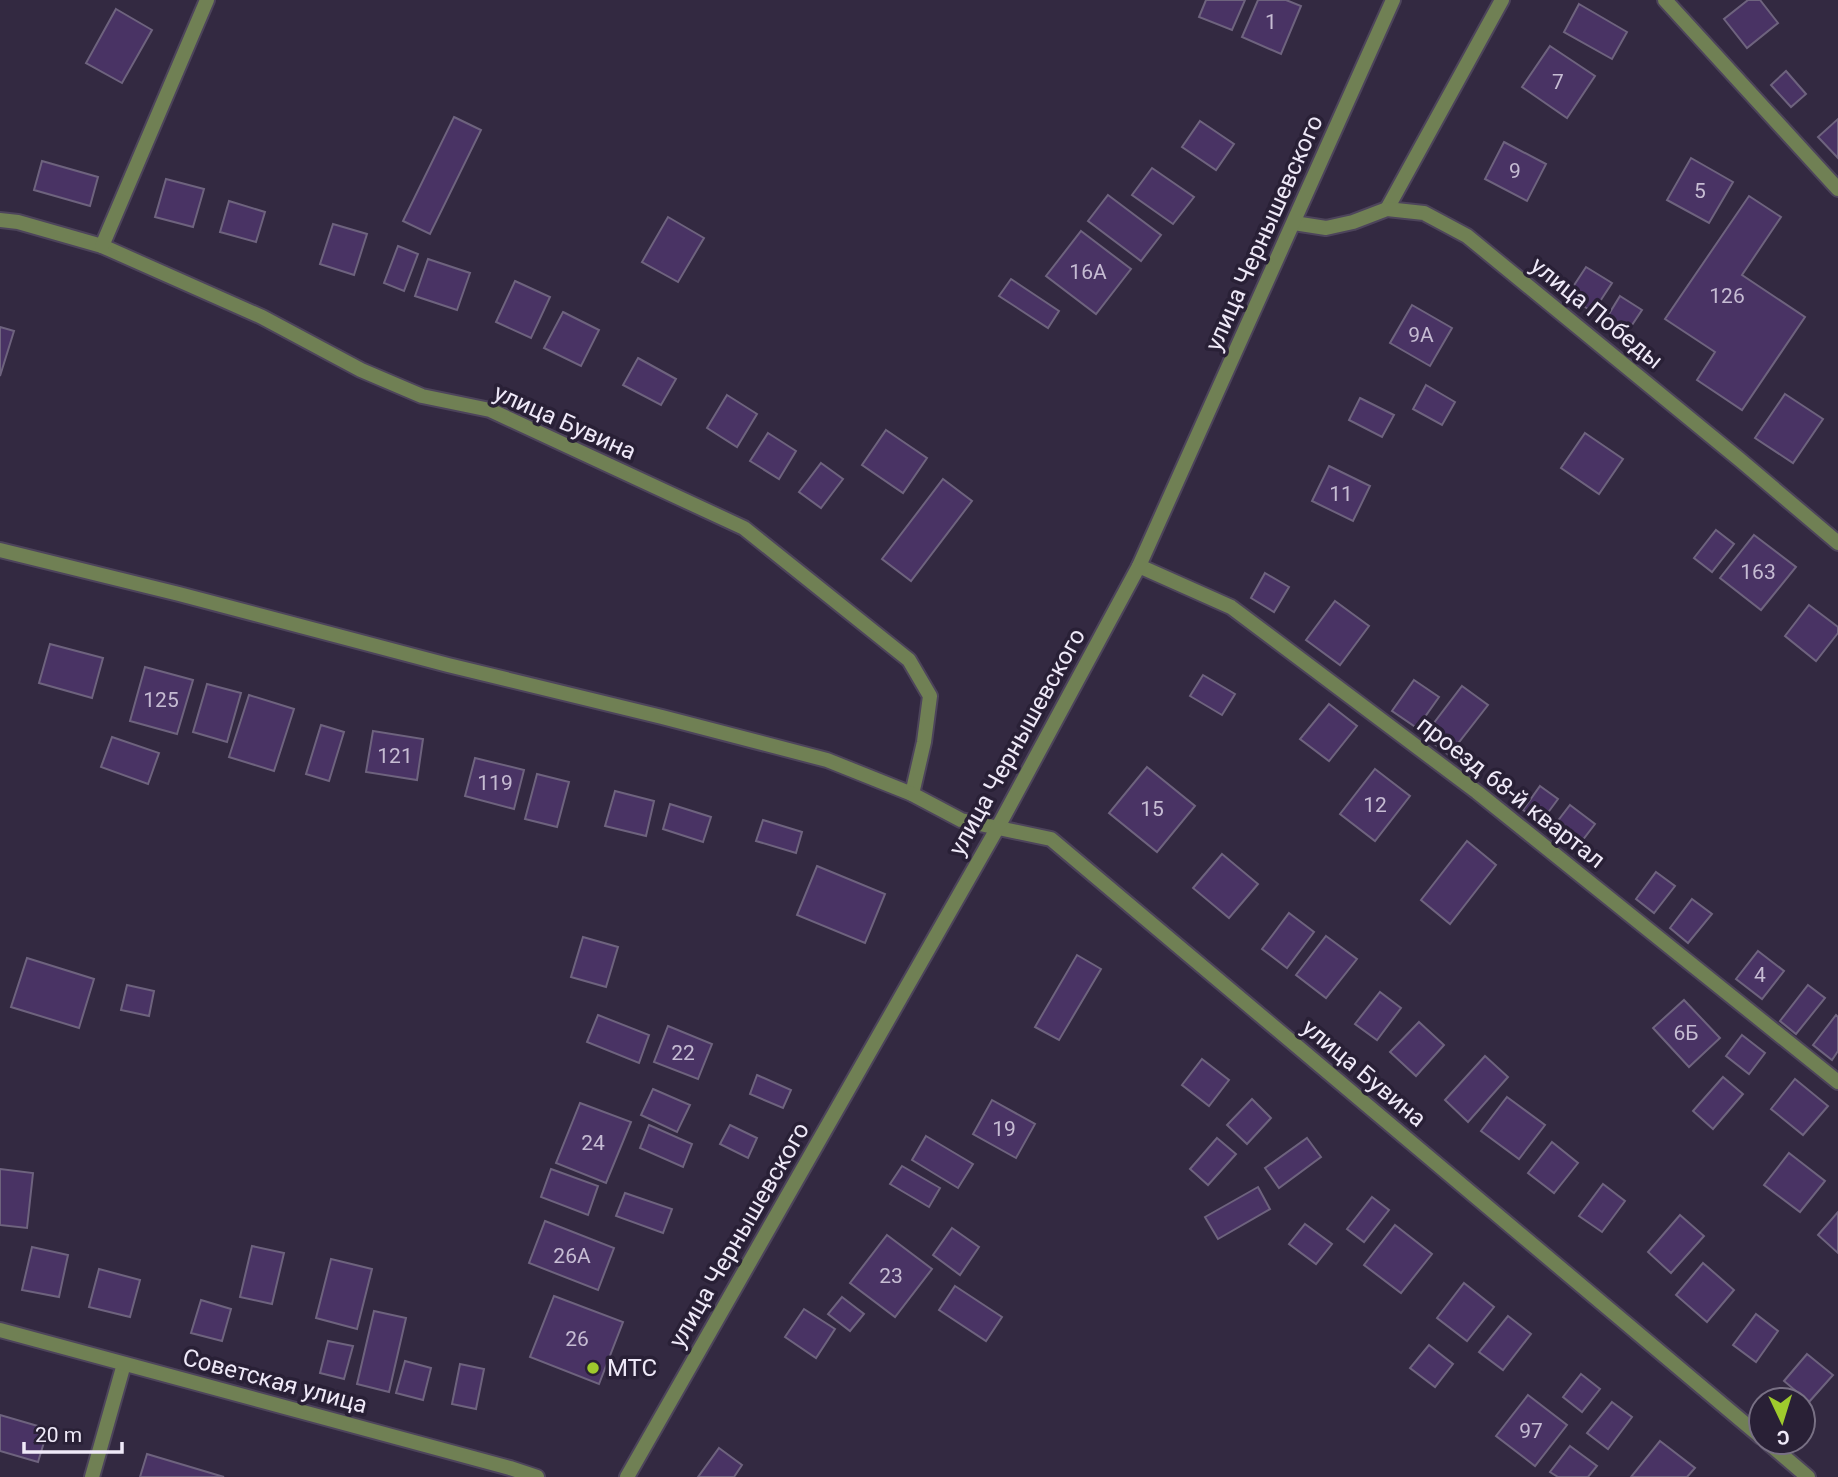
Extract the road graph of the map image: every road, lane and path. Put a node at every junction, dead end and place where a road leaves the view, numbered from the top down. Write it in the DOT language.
graph roads {
  1 [pos="207,0"];
  2 [pos="1393,0"];
  3 [pos="1502,0"];
  4 [pos="1665,0"];
  5 [pos="1838,189"];
  6 [pos="1387,209"];
  7 [pos="0,220"];
  8 [pos="1294,223"];
  9 [pos="102,246"];
  10 [pos="1838,543"];
  11 [pos="0,550"];
  12 [pos="1139,566"];
  13 [pos="912,794"];
  14 [pos="998,827"];
  15 [pos="1838,1082"];
  16 [pos="0,1330"];
  17 [pos="124,1364"];
  18 [pos="1747,1425"];
  19 [pos="1783,1456"];
  20 [pos="92,1477"];
  21 [pos="537,1477"];
  22 [pos="626,1477"];
  23 [pos="1808,1477"];
  1 -- 9 [label="street"];
  2 -- 8 [label="street, улица Чернышевского"];
  3 -- 6 [label="street"];
  4 -- 5 [label="street"];
  6 -- 8 [label="street, улица Победы"];
  6 -- 10 [label="street, улица Победы"];
  7 -- 9 [label="street, улица Бувина"];
  8 -- 12 [label="street, улица Чернышевского"];
  9 -- 13 [label="street, улица Бувина"];
  11 -- 13 [label="street, улица Бувина"];
  12 -- 14 [label="street, улица Чернышевского"];
  12 -- 15 [label="street, проезд 68-й квартал"];
  13 -- 14 [label="street, улица Бувина"];
  14 -- 18 [label="street, улица Бувина"];
  14 -- 22 [label="street, улица Чернышевского"];
  16 -- 17 [label="street, Советская улица"];
  17 -- 20 [label="street"];
  17 -- 21 [label="street, Советская улица"];
  19 -- 23 [label="street"];
}
